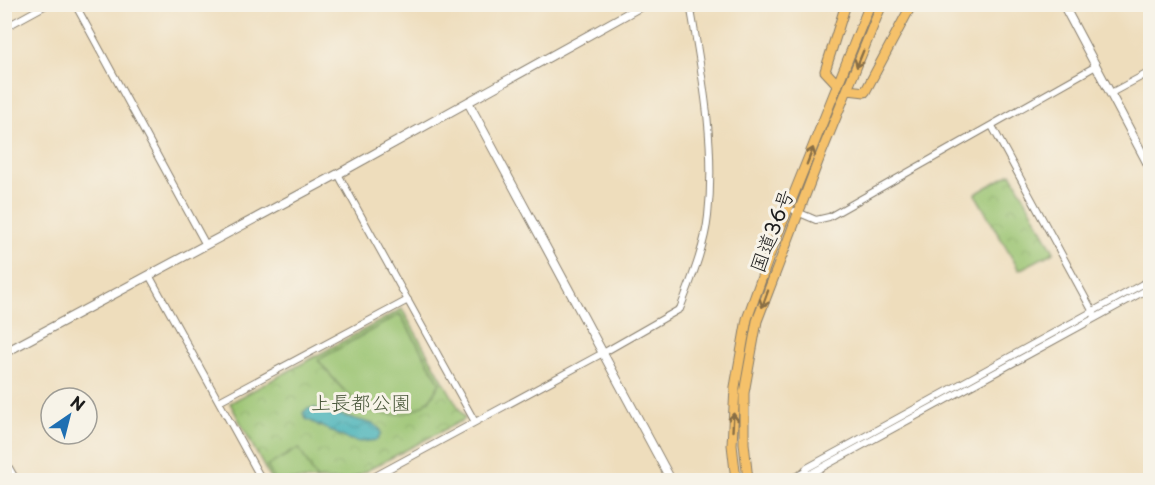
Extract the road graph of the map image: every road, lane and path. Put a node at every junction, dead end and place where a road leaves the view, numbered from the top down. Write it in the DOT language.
graph roads {
  1 [pos="48,4"];
  2 [pos="75,4"];
  3 [pos="645,4"];
  4 [pos="690,4"];
  5 [pos="846,4"];
  6 [pos="870,4"];
  7 [pos="882,4"];
  8 [pos="912,4"];
  9 [pos="1063,4"];
  10 [pos="4,28"];
  11 [pos="1096,66"];
  12 [pos="1150,72"];
  13 [pos="838,85"];
  14 [pos="848,90"];
  15 [pos="1111,93"];
  16 [pos="468,102"];
  17 [pos="992,126"];
  18 [pos="1150,168"];
  19 [pos="338,174"];
  20 [pos="789,208"];
  21 [pos="799,213"];
  22 [pos="206,245"];
  23 [pos="149,275"];
  24 [pos="1150,280"];
  25 [pos="1150,288"];
  26 [pos="408,300"];
  27 [pos="1094,315"];
  28 [pos="4,353"];
  29 [pos="603,353"];
  30 [pos="219,401"];
  31 [pos="475,422"];
  32 [pos="4,461"];
  33 [pos="803,474"];
  34 [pos="15,480"];
  35 [pos="262,480"];
  36 [pos="368,480"];
  37 [pos="671,480"];
  38 [pos="736,480"];
  39 [pos="748,480"];
  40 [pos="791,480"];
  1 -- 10 [label="street"];
  2 -- 22 [label="street"];
  3 -- 16 [label="street"];
  4 -- 29 [label="street"];
  5 -- 13 [label="highway"];
  6 -- 13 [label="highway, 国道36号"];
  7 -- 14 [label="highway, 国道36号, one-way"];
  8 -- 14 [label="highway"];
  9 -- 11 [label="street"];
  11 -- 15 [label="street"];
  11 -- 17 [label="street"];
  12 -- 15 [label="street"];
  20 -- 13 [label="highway, 国道36号, one-way"];
  14 -- 21 [label="highway, 国道36号"];
  15 -- 18 [label="street"];
  16 -- 19 [label="street"];
  16 -- 29 [label="street"];
  17 -- 21 [label="street"];
  17 -- 27 [label="street"];
  19 -- 22 [label="street"];
  19 -- 26 [label="street"];
  20 -- 21 [label="street"];
  38 -- 20 [label="highway, 国道36号, one-way"];
  21 -- 39 [label="highway, 国道36号, one-way"];
  22 -- 23 [label="street"];
  23 -- 28 [label="street"];
  23 -- 30 [label="street"];
  24 -- 27 [label="street"];
  25 -- 27 [label="street"];
  26 -- 30 [label="street"];
  26 -- 31 [label="street"];
  27 -- 33 [label="street"];
  29 -- 31 [label="street"];
  29 -- 37 [label="street"];
  30 -- 35 [label="street"];
  31 -- 36 [label="street"];
  32 -- 34 [label="street"];
  33 -- 40 [label="street"];
}
